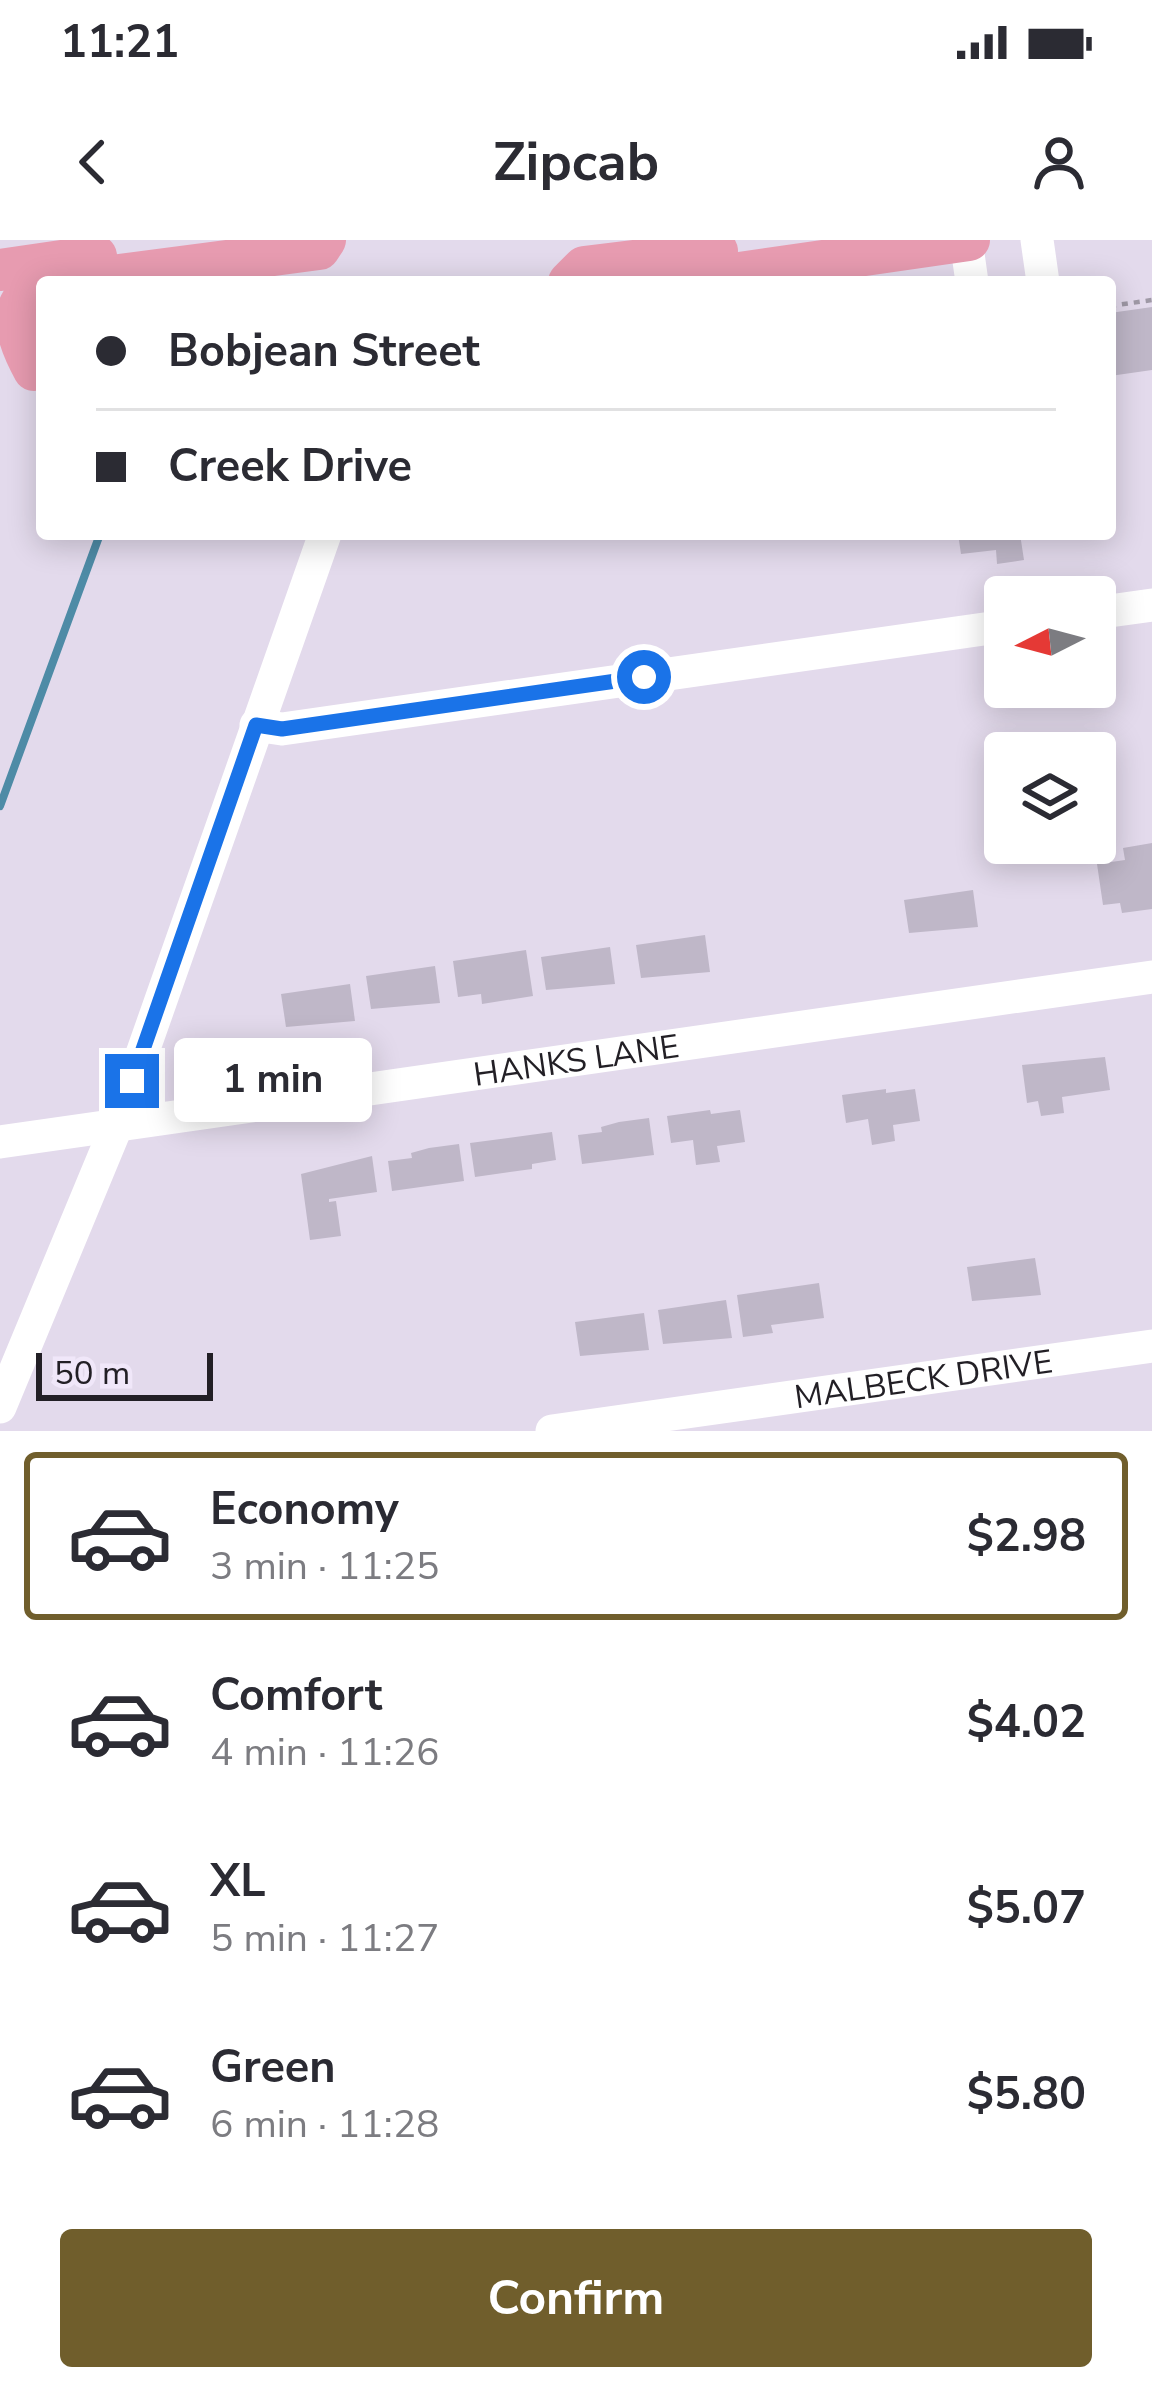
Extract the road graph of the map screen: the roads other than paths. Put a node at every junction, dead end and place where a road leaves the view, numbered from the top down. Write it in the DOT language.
graph roads {
  1 [pos="210,240"];
  2 [pos="325,240"];
  3 [pos="967,240"];
  4 [pos="1037,240"];
  5 [pos="785,263"];
  6 [pos="54,268"];
  7 [pos="0,270"];
  8 [pos="575,276"];
  9 [pos="711,276"];
  10 [pos="971,276"];
  11 [pos="1042,276"];
  12 [pos="36,286"];
  13 [pos="25,372"];
  14 [pos="323,540"];
  15 [pos="1152,605"];
  16 [pos="1116,610"];
  17 [pos="984,629"];
  18 [pos="256,725"];
  19 [pos="1152,977"];
  20 [pos="117,1126"];
  21 [pos="0,1142"];
  22 [pos="1152,1346"];
  23 [pos="0,1407"];
  24 [pos="552,1431"];
  1 -- 6 [label="main road"];
  2 -- 6 [label="main road"];
  3 -- 5 [label="main road"];
  3 -- 10 [label="street"];
  4 -- 11 [label="street"];
  5 -- 8 [label="main road"];
  5 -- 9 [label="main road"];
  6 -- 7 [label="main road"];
  12 -- 13 [label="main road"];
  14 -- 18 [label="street"];
  15 -- 16 [label="street"];
  17 -- 18 [label="street"];
  18 -- 20 [label="street"];
  19 -- 20 [label="street, HANKS LANE"];
  20 -- 21 [label="street, HANKS LANE"];
  20 -- 23 [label="street"];
  22 -- 24 [label="street, MALBECK DRIVE"];
}
